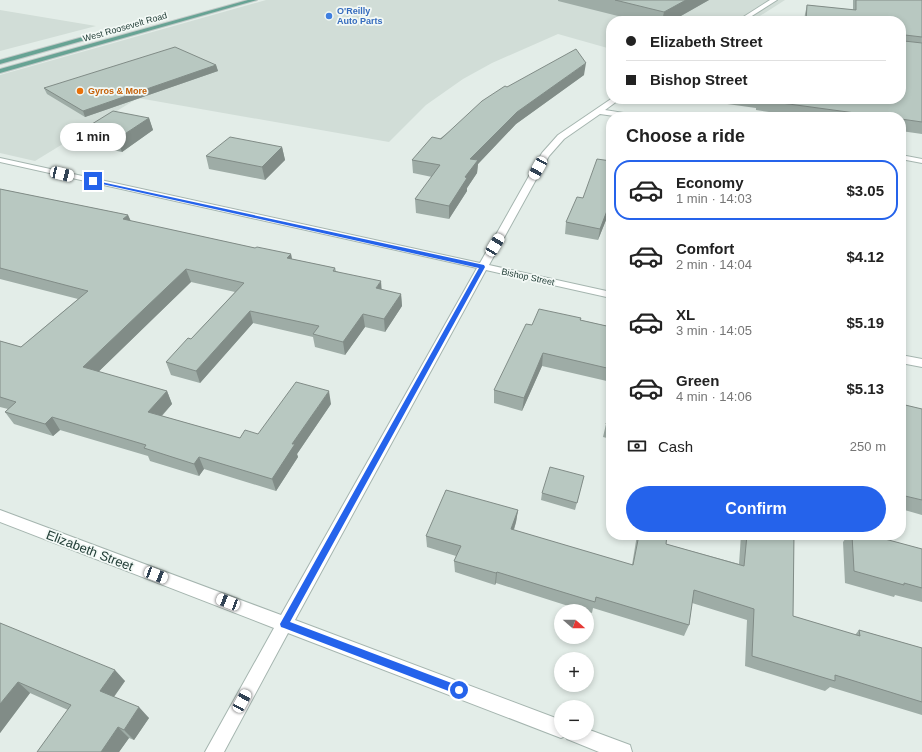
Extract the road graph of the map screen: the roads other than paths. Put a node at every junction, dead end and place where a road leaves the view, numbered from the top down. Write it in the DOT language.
graph roads {
  1 [pos="254,0"];
  2 [pos="774,0"];
  3 [pos="748,16"];
  4 [pos="88,38"];
  5 [pos="0,62"];
  6 [pos="0,71"];
  7 [pos="608,104"];
  8 [pos="597,111"];
  9 [pos="606,112"];
  10 [pos="906,158"];
  11 [pos="0,160"];
  12 [pos="922,161"];
  13 [pos="482,267"];
  14 [pos="606,294"];
  15 [pos="906,360"];
  16 [pos="922,363"];
  17 [pos="0,516"];
  18 [pos="284,624"];
  19 [pos="554,726"];
  20 [pos="591,740"];
  21 [pos="214,752"];
  22 [pos="623,752"];
  1 -- 6 [label="main road, West Roosevelt Road"];
  2 -- 3 [label="street"];
  4 -- 5 [label="main road, West Roosevelt Road"];
  7 -- 8 [label="street"];
  8 -- 9 [label="street"];
  8 -- 13 [label="street"];
  10 -- 12 [label="street"];
  11 -- 13 [label="street, Bishop Street"];
  13 -- 14 [label="street, Bishop Street"];
  13 -- 18 [label="street"];
  15 -- 16 [label="street"];
  17 -- 18 [label="street, Elizabeth Street"];
  18 -- 19 [label="street, Elizabeth Street"];
  18 -- 21 [label="street"];
  20 -- 22 [label="street"];
}
